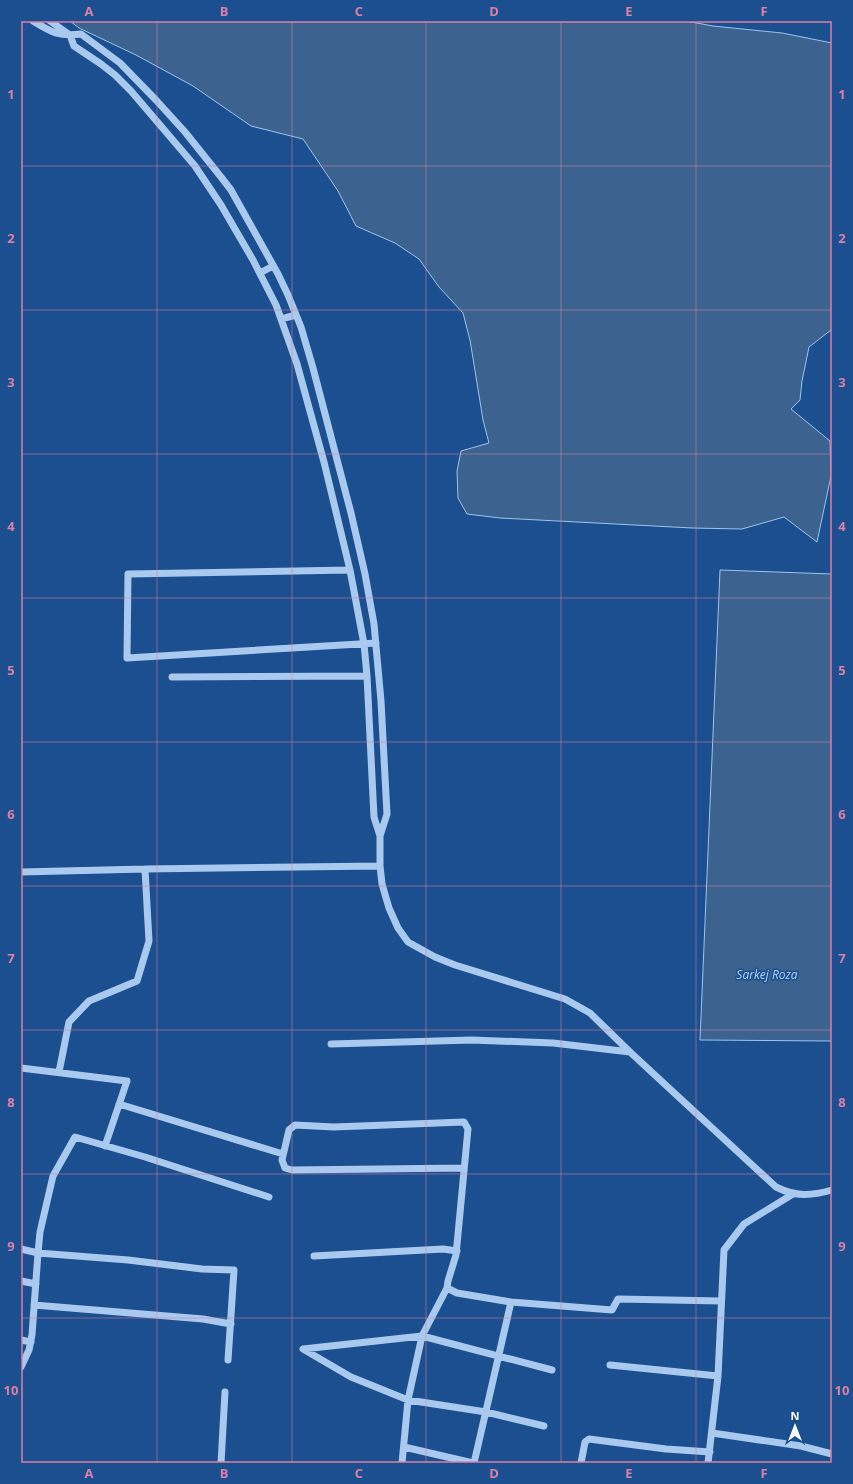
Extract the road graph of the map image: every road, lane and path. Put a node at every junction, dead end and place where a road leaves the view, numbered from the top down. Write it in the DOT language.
graph roads {
  1 [pos="33,21"];
  2 [pos="50,21"];
  3 [pos="70,35"];
  4 [pos="156,100"];
  5 [pos="146,108"];
  6 [pos="273,266"];
  7 [pos="260,273"];
  8 [pos="296,315"];
  9 [pos="281,319"];
  10 [pos="311,361"];
  11 [pos="297,364"];
  12 [pos="349,505"];
  13 [pos="335,507"];
  14 [pos="350,570"];
  15 [pos="364,644"];
  16 [pos="376,644"];
  17 [pos="367,676"];
  18 [pos="172,677"];
  19 [pos="370,750"];
  20 [pos="383,750"];
  21 [pos="380,836"];
  22 [pos="380,866"];
  23 [pos="145,869"];
  24 [pos="21,872"];
  25 [pos="331,1044"];
  26 [pos="630,1052"];
  27 [pos="21,1068"];
  28 [pos="59,1072"];
  29 [pos="119,1104"];
  30 [pos="105,1146"];
  31 [pos="283,1154"];
  32 [pos="464,1168"];
  33 [pos="832,1190"];
  34 [pos="793,1194"];
  35 [pos="269,1197"];
  36 [pos="21,1249"];
  37 [pos="457,1251"];
  38 [pos="38,1253"];
  39 [pos="314,1256"];
  40 [pos="21,1281"];
  41 [pos="36,1284"];
  42 [pos="448,1288"];
  43 [pos="721,1301"];
  44 [pos="511,1302"];
  45 [pos="34,1305"];
  46 [pos="231,1324"];
  47 [pos="422,1336"];
  48 [pos="21,1340"];
  49 [pos="31,1342"];
  50 [pos="498,1356"];
  51 [pos="228,1360"];
  52 [pos="610,1365"];
  53 [pos="21,1367"];
  54 [pos="552,1370"];
  55 [pos="718,1376"];
  56 [pos="225,1392"];
  57 [pos="408,1400"];
  58 [pos="486,1412"];
  59 [pos="544,1426"];
  60 [pos="712,1433"];
  61 [pos="404,1447"];
  62 [pos="710,1452"];
  63 [pos="832,1454"];
  64 [pos="222,1463"];
  65 [pos="402,1463"];
  66 [pos="474,1463"];
  67 [pos="581,1463"];
  68 [pos="708,1463"];
  1 -- 3 [label="street"];
  2 -- 3 [label="street"];
  3 -- 4 [label="street"];
  3 -- 5 [label="street"];
  4 -- 5 [label="street"];
  4 -- 6 [label="street"];
  5 -- 7 [label="street"];
  6 -- 7 [label="street"];
  6 -- 8 [label="street"];
  7 -- 9 [label="street"];
  8 -- 9 [label="street"];
  8 -- 10 [label="street"];
  9 -- 11 [label="street"];
  10 -- 11 [label="street"];
  10 -- 12 [label="street"];
  11 -- 13 [label="street"];
  12 -- 13 [label="street"];
  12 -- 16 [label="street"];
  13 -- 14 [label="street"];
  14 -- 15 [label="street"];
  14 -- 15 [label="street"];
  15 -- 16 [label="street"];
  15 -- 17 [label="street"];
  16 -- 20 [label="street"];
  17 -- 18 [label="street"];
  17 -- 19 [label="street"];
  19 -- 20 [label="street"];
  19 -- 21 [label="street"];
  20 -- 21 [label="street"];
  21 -- 22 [label="street"];
  22 -- 23 [label="street"];
  22 -- 26 [label="street"];
  23 -- 24 [label="street"];
  23 -- 28 [label="street"];
  25 -- 26 [label="street"];
  26 -- 34 [label="street"];
  27 -- 28 [label="street"];
  28 -- 29 [label="street"];
  29 -- 30 [label="street"];
  29 -- 31 [label="street"];
  30 -- 35 [label="street"];
  30 -- 38 [label="street"];
  31 -- 32 [label="street"];
  31 -- 32 [label="street"];
  32 -- 37 [label="street"];
  33 -- 34 [label="street"];
  34 -- 43 [label="street"];
  36 -- 38 [label="street"];
  37 -- 39 [label="street"];
  37 -- 42 [label="street"];
  38 -- 41 [label="street"];
  38 -- 46 [label="street"];
  40 -- 41 [label="street"];
  41 -- 45 [label="street"];
  42 -- 44 [label="street"];
  42 -- 47 [label="street"];
  43 -- 44 [label="street"];
  43 -- 55 [label="street"];
  44 -- 50 [label="street"];
  45 -- 46 [label="street"];
  45 -- 49 [label="street"];
  46 -- 51 [label="street"];
  47 -- 50 [label="street"];
  47 -- 57 [label="street"];
  47 -- 57 [label="street"];
  48 -- 49 [label="street"];
  49 -- 53 [label="street"];
  50 -- 54 [label="street"];
  50 -- 58 [label="street"];
  52 -- 55 [label="street"];
  55 -- 60 [label="street"];
  56 -- 64 [label="street"];
  57 -- 58 [label="street"];
  57 -- 61 [label="street"];
  58 -- 59 [label="street"];
  58 -- 66 [label="street"];
  60 -- 62 [label="street"];
  60 -- 63 [label="street"];
  61 -- 65 [label="street"];
  61 -- 66 [label="street"];
  62 -- 67 [label="street"];
  62 -- 68 [label="street"];
}
